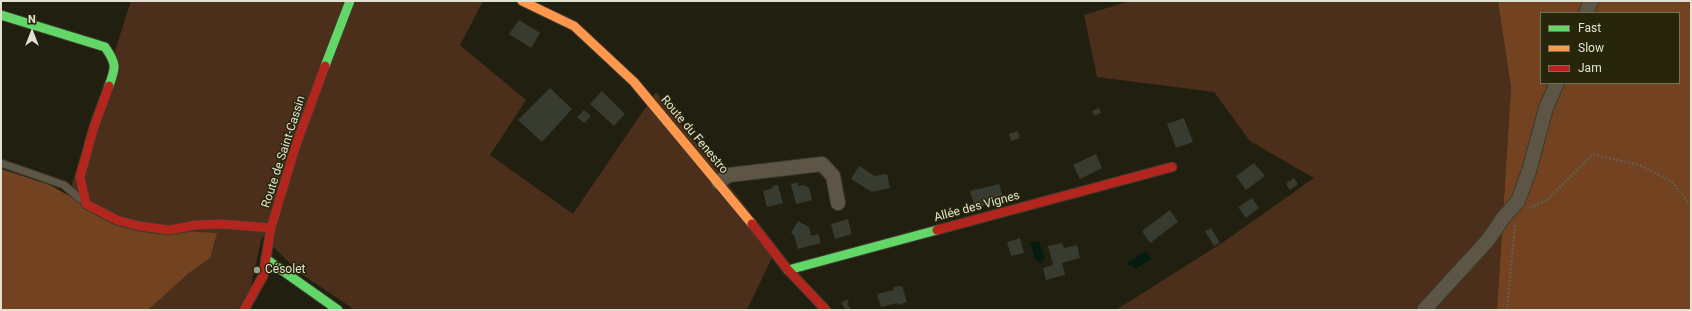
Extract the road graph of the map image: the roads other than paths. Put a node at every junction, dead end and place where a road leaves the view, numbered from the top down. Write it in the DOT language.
graph roads {
  1 [pos="350,1"];
  2 [pos="522,1"];
  3 [pos="1591,1"];
  4 [pos="1586,12"];
  5 [pos="1,15"];
  6 [pos="1557,84"];
  7 [pos="1,163"];
  8 [pos="1172,167"];
  9 [pos="718,182"];
  10 [pos="838,203"];
  11 [pos="86,204"];
  12 [pos="271,228"];
  13 [pos="266,259"];
  14 [pos="788,270"];
  15 [pos="244,310"];
  16 [pos="338,310"];
  17 [pos="826,310"];
  18 [pos="1424,310"];
  1 -- 12 [label="street, Route de Saint-Cassin"];
  2 -- 9 [label="street, Route du Fenestro"];
  3 -- 4 [label="street"];
  5 -- 11 [label="street"];
  6 -- 18 [label="street"];
  7 -- 11 [label="lane"];
  8 -- 14 [label="street, Allée des Vignes"];
  9 -- 10 [label="street"];
  9 -- 14 [label="street, Route du Fenestro"];
  11 -- 12 [label="street"];
  12 -- 13 [label="street, Route de Saint-Cassin"];
  13 -- 15 [label="street, Route de Saint-Cassin"];
  13 -- 16 [label="street"];
  14 -- 17 [label="street, Route du Fenestro"];
}
